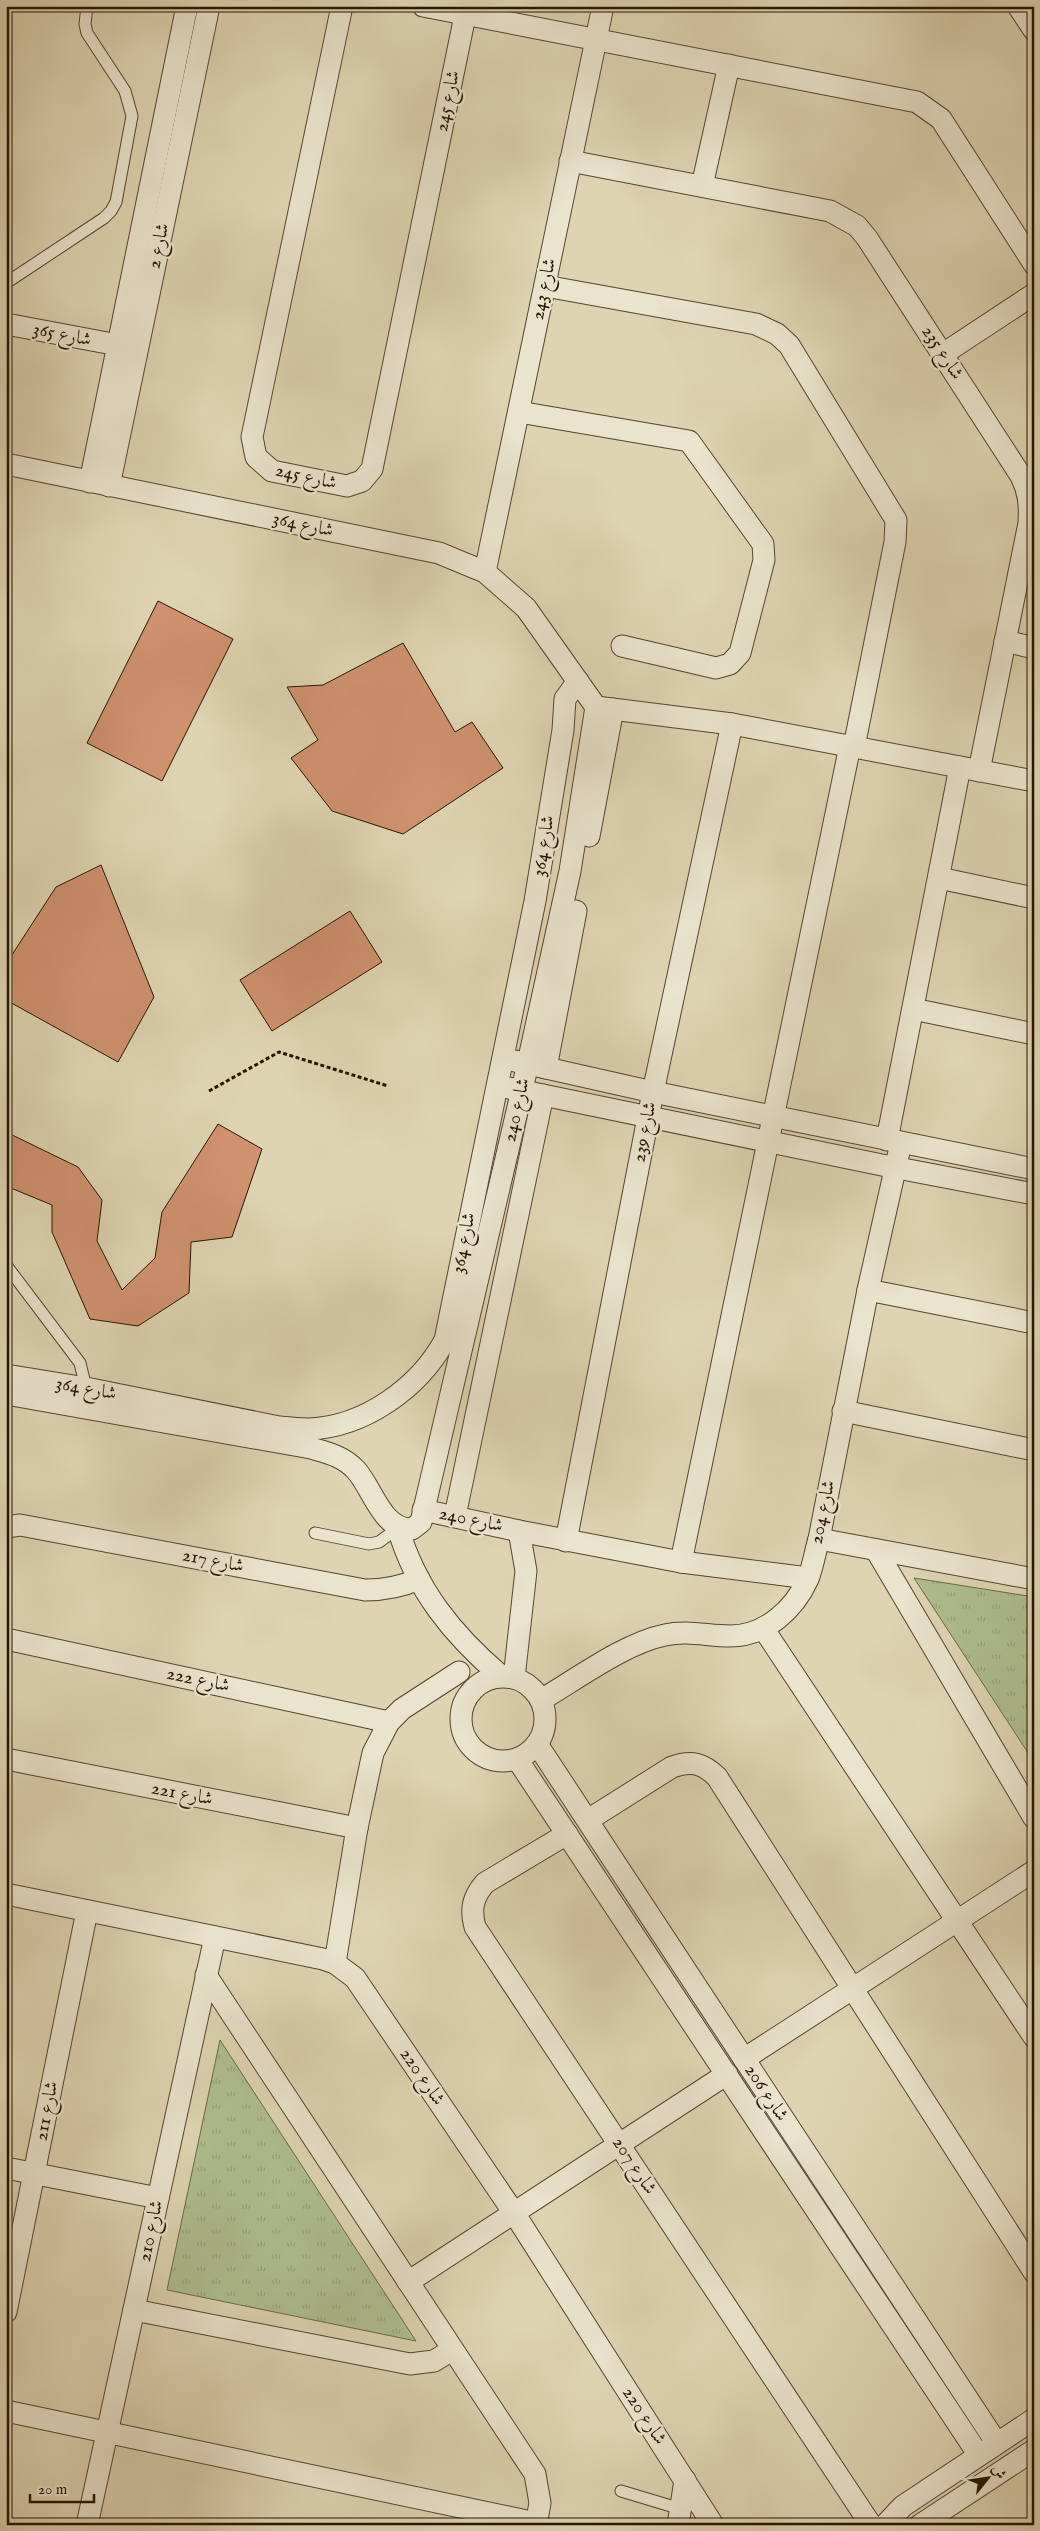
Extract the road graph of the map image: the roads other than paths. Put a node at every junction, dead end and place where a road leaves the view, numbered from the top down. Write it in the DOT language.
graph roads {
  1 [pos="87,6"];
  2 [pos="187,6"];
  3 [pos="208,6"];
  4 [pos="342,6"];
  5 [pos="423,6"];
  6 [pos="603,6"];
  7 [pos="1018,6"];
  8 [pos="466,10"];
  9 [pos="1034,30"];
  10 [pos="596,39"];
  11 [pos="729,65"];
  12 [pos="570,161"];
  13 [pos="702,186"];
  14 [pos="1034,264"];
  15 [pos="6,283"];
  16 [pos="545,286"];
  17 [pos="1034,294"];
  18 [pos="6,324"];
  19 [pos="118,345"];
  20 [pos="943,354"];
  21 [pos="519,412"];
  22 [pos="6,464"];
  23 [pos="99,484"];
  24 [pos="485,572"];
  25 [pos="1005,641"];
  26 [pos="622,646"];
  27 [pos="1034,648"];
  28 [pos="578,681"];
  29 [pos="604,708"];
  30 [pos="732,724"];
  31 [pos="852,747"];
  32 [pos="970,769"];
  33 [pos="1034,781"];
  34 [pos="938,878"];
  35 [pos="1034,898"];
  36 [pos="913,1009"];
  37 [pos="1034,1034"];
  38 [pos="502,1059"];
  39 [pos="537,1066"];
  40 [pos="496,1086"];
  41 [pos="522,1090"];
  42 [pos="653,1092"];
  43 [pos="543,1095"];
  44 [pos="773,1116"];
  45 [pos="648,1117"];
  46 [pos="767,1142"];
  47 [pos="894,1142"];
  48 [pos="895,1168"];
  49 [pos="1034,1169"];
  50 [pos="1034,1194"];
  51 [pos="6,1265"];
  52 [pos="868,1290"];
  53 [pos="1034,1323"];
  54 [pos="6,1375"];
  55 [pos="86,1388"];
  56 [pos="6,1394"];
  57 [pos="843,1411"];
  58 [pos="1034,1450"];
  59 [pos="422,1516"];
  60 [pos="455,1516"];
  61 [pos="6,1527"];
  62 [pos="398,1528"];
  63 [pos="519,1531"];
  64 [pos="315,1533"];
  65 [pos="818,1538"];
  66 [pos="566,1541"];
  67 [pos="876,1550"];
  68 [pos="681,1562"];
  69 [pos="808,1578"];
  70 [pos="419,1579"];
  71 [pos="1034,1579"];
  72 [pos="442,1619"];
  73 [pos="763,1628"];
  74 [pos="6,1638"];
  75 [pos="459,1672"];
  76 [pos="508,1677"];
  77 [pos="465,1699"];
  78 [pos="541,1700"];
  79 [pos="389,1722"];
  80 [pos="537,1744"];
  81 [pos="6,1759"];
  82 [pos="517,1759"];
  83 [pos="1034,1818"];
  84 [pos="588,1820"];
  85 [pos="357,1828"];
  86 [pos="567,1834"];
  87 [pos="1034,1871"];
  88 [pos="6,1894"];
  89 [pos="87,1911"];
  90 [pos="957,1921"];
  91 [pos="215,1937"];
  92 [pos="335,1963"];
  93 [pos="206,1975"];
  94 [pos="853,1988"];
  95 [pos="1034,2037"];
  96 [pos="744,2059"];
  97 [pos="727,2074"];
  98 [pos="620,2144"];
  99 [pos="6,2168"];
  100 [pos="34,2174"];
  101 [pos="158,2198"];
  102 [pos="514,2213"];
  103 [pos="1034,2272"];
  104 [pos="408,2282"];
  105 [pos="134,2310"];
  106 [pos="6,2312"];
  107 [pos="452,2350"];
  108 [pos="6,2411"];
  109 [pos="1034,2419"];
  110 [pos="107,2432"];
  111 [pos="996,2442"];
  112 [pos="1034,2450"];
  113 [pos="978,2454"];
  114 [pos="685,2480"];
  115 [pos="621,2491"];
  116 [pos="679,2517"];
  117 [pos="536,2524"];
  118 [pos="87,2525"];
  119 [pos="713,2525"];
  120 [pos="871,2525"];
  121 [pos="884,2525"];
  122 [pos="920,2525"];
  1 -- 15 [label="lane"];
  2 -- 19 [label="street, شارع 2"];
  3 -- 23 [label="street, شارع 2"];
  4 -- 8 [label="street, شارع 245"];
  5 -- 8 [label="street"];
  6 -- 10 [label="street, شارع 243"];
  7 -- 9 [label="street"];
  8 -- 10 [label="street"];
  10 -- 11 [label="street"];
  10 -- 12 [label="street, شارع 243"];
  11 -- 13 [label="street"];
  11 -- 14 [label="street"];
  12 -- 13 [label="street, شارع 235"];
  12 -- 16 [label="street, شارع 243"];
  13 -- 20 [label="street, شارع 235"];
  16 -- 21 [label="street, شارع 243"];
  16 -- 31 [label="street"];
  17 -- 20 [label="street"];
  18 -- 19 [label="street, شارع 365"];
  19 -- 23 [label="street, شارع 2"];
  20 -- 25 [label="street, شارع 235"];
  21 -- 24 [label="street, شارع 243"];
  21 -- 26 [label="street"];
  22 -- 23 [label="street, شارع 364"];
  23 -- 24 [label="street, شارع 364"];
  24 -- 28 [label="street, شارع 364"];
  25 -- 27 [label="street"];
  25 -- 32 [label="street, شارع 235"];
  28 -- 29 [label="street, شارع 364"];
  28 -- 38 [label="street, شارع 364"];
  29 -- 30 [label="street"];
  29 -- 39 [label="street, شارع 240"];
  30 -- 31 [label="street"];
  30 -- 42 [label="street, شارع 239"];
  31 -- 32 [label="street"];
  31 -- 44 [label="street"];
  32 -- 33 [label="street"];
  32 -- 34 [label="street, شارع 235"];
  34 -- 35 [label="street"];
  34 -- 36 [label="street, شارع 235"];
  36 -- 37 [label="street"];
  36 -- 47 [label="street, شارع 204"];
  38 -- 39 [label="street"];
  38 -- 40 [label="street, شارع 364"];
  39 -- 41 [label="street, شارع 240"];
  39 -- 42 [label="street"];
  40 -- 41 [label="street"];
  40 -- 55 [label="street, شارع 364"];
  41 -- 43 [label="street"];
  41 -- 59 [label="street, شارع 240"];
  42 -- 44 [label="street"];
  42 -- 45 [label="street, شارع 239"];
  43 -- 45 [label="street"];
  43 -- 60 [label="street"];
  44 -- 46 [label="street"];
  44 -- 47 [label="street"];
  45 -- 46 [label="street"];
  45 -- 66 [label="street, شارع 239"];
  46 -- 48 [label="street"];
  46 -- 68 [label="street"];
  47 -- 48 [label="street, شارع 204"];
  47 -- 49 [label="street"];
  48 -- 50 [label="street"];
  48 -- 52 [label="street, شارع 204"];
  51 -- 55 [label="lane"];
  52 -- 53 [label="street"];
  52 -- 57 [label="street, شارع 204"];
  54 -- 55 [label="street, شارع 364"];
  56 -- 62 [label="street, شارع 364"];
  57 -- 58 [label="street"];
  57 -- 65 [label="street, شارع 204"];
  59 -- 60 [label="street, شارع 240"];
  59 -- 62 [label="street"];
  60 -- 63 [label="street, شارع 240"];
  61 -- 70 [label="street, شارع 217"];
  62 -- 64 [label="lane"];
  62 -- 70 [label="street"];
  63 -- 66 [label="street, شارع 240"];
  63 -- 76 [label="street"];
  65 -- 67 [label="street"];
  65 -- 69 [label="street, شارع 204"];
  66 -- 68 [label="street, شارع 240"];
  67 -- 71 [label="street"];
  67 -- 83 [label="street"];
  68 -- 69 [label="street, شارع 240"];
  69 -- 73 [label="street, شارع 204"];
  70 -- 72 [label="street"];
  72 -- 75 [label="street"];
  72 -- 76 [label="street"];
  73 -- 78 [label="street, شارع 204"];
  73 -- 90 [label="street"];
  74 -- 79 [label="street, شارع 222"];
  75 -- 77 [label="street"];
  75 -- 79 [label="street"];
  76 -- 77 [label="street"];
  76 -- 78 [label="street"];
  77 -- 82 [label="street"];
  78 -- 80 [label="street"];
  79 -- 85 [label="street"];
  80 -- 82 [label="street"];
  80 -- 84 [label="street, شارع 206"];
  81 -- 85 [label="street, شارع 221"];
  82 -- 86 [label="street, شارع 206"];
  84 -- 94 [label="street"];
  84 -- 96 [label="street, شارع 206"];
  85 -- 92 [label="street"];
  86 -- 97 [label="street, شارع 206"];
  86 -- 98 [label="street, شارع 207"];
  87 -- 90 [label="street"];
  88 -- 89 [label="street, شارع 220"];
  89 -- 91 [label="street, شارع 220"];
  89 -- 100 [label="street, شارع 211"];
  90 -- 94 [label="street"];
  90 -- 95 [label="street"];
  91 -- 92 [label="street, شارع 220"];
  91 -- 93 [label="street, شارع 210"];
  92 -- 102 [label="street, شارع 220"];
  93 -- 101 [label="street, شارع 210"];
  93 -- 104 [label="street"];
  94 -- 96 [label="street"];
  94 -- 103 [label="street"];
  96 -- 111 [label="street, شارع 206"];
  97 -- 98 [label="street"];
  97 -- 113 [label="street, شارع 206"];
  98 -- 102 [label="street"];
  98 -- 120 [label="street, شارع 207"];
  99 -- 100 [label="street"];
  100 -- 101 [label="street"];
  100 -- 106 [label="street, شارع 211"];
  101 -- 105 [label="street, شارع 210"];
  102 -- 104 [label="street"];
  102 -- 114 [label="street, شارع 220"];
  104 -- 107 [label="street"];
  105 -- 107 [label="street"];
  105 -- 110 [label="street, شارع 210"];
  107 -- 117 [label="street"];
  108 -- 110 [label="street"];
  109 -- 111 [label="street"];
  110 -- 117 [label="street"];
  110 -- 118 [label="street, شارع 210"];
  111 -- 113 [label="street"];
  112 -- 122 [label="street"];
  113 -- 121 [label="street"];
  114 -- 116 [label="street"];
  114 -- 119 [label="street, شارع 220"];
  115 -- 116 [label="lane"];
}
